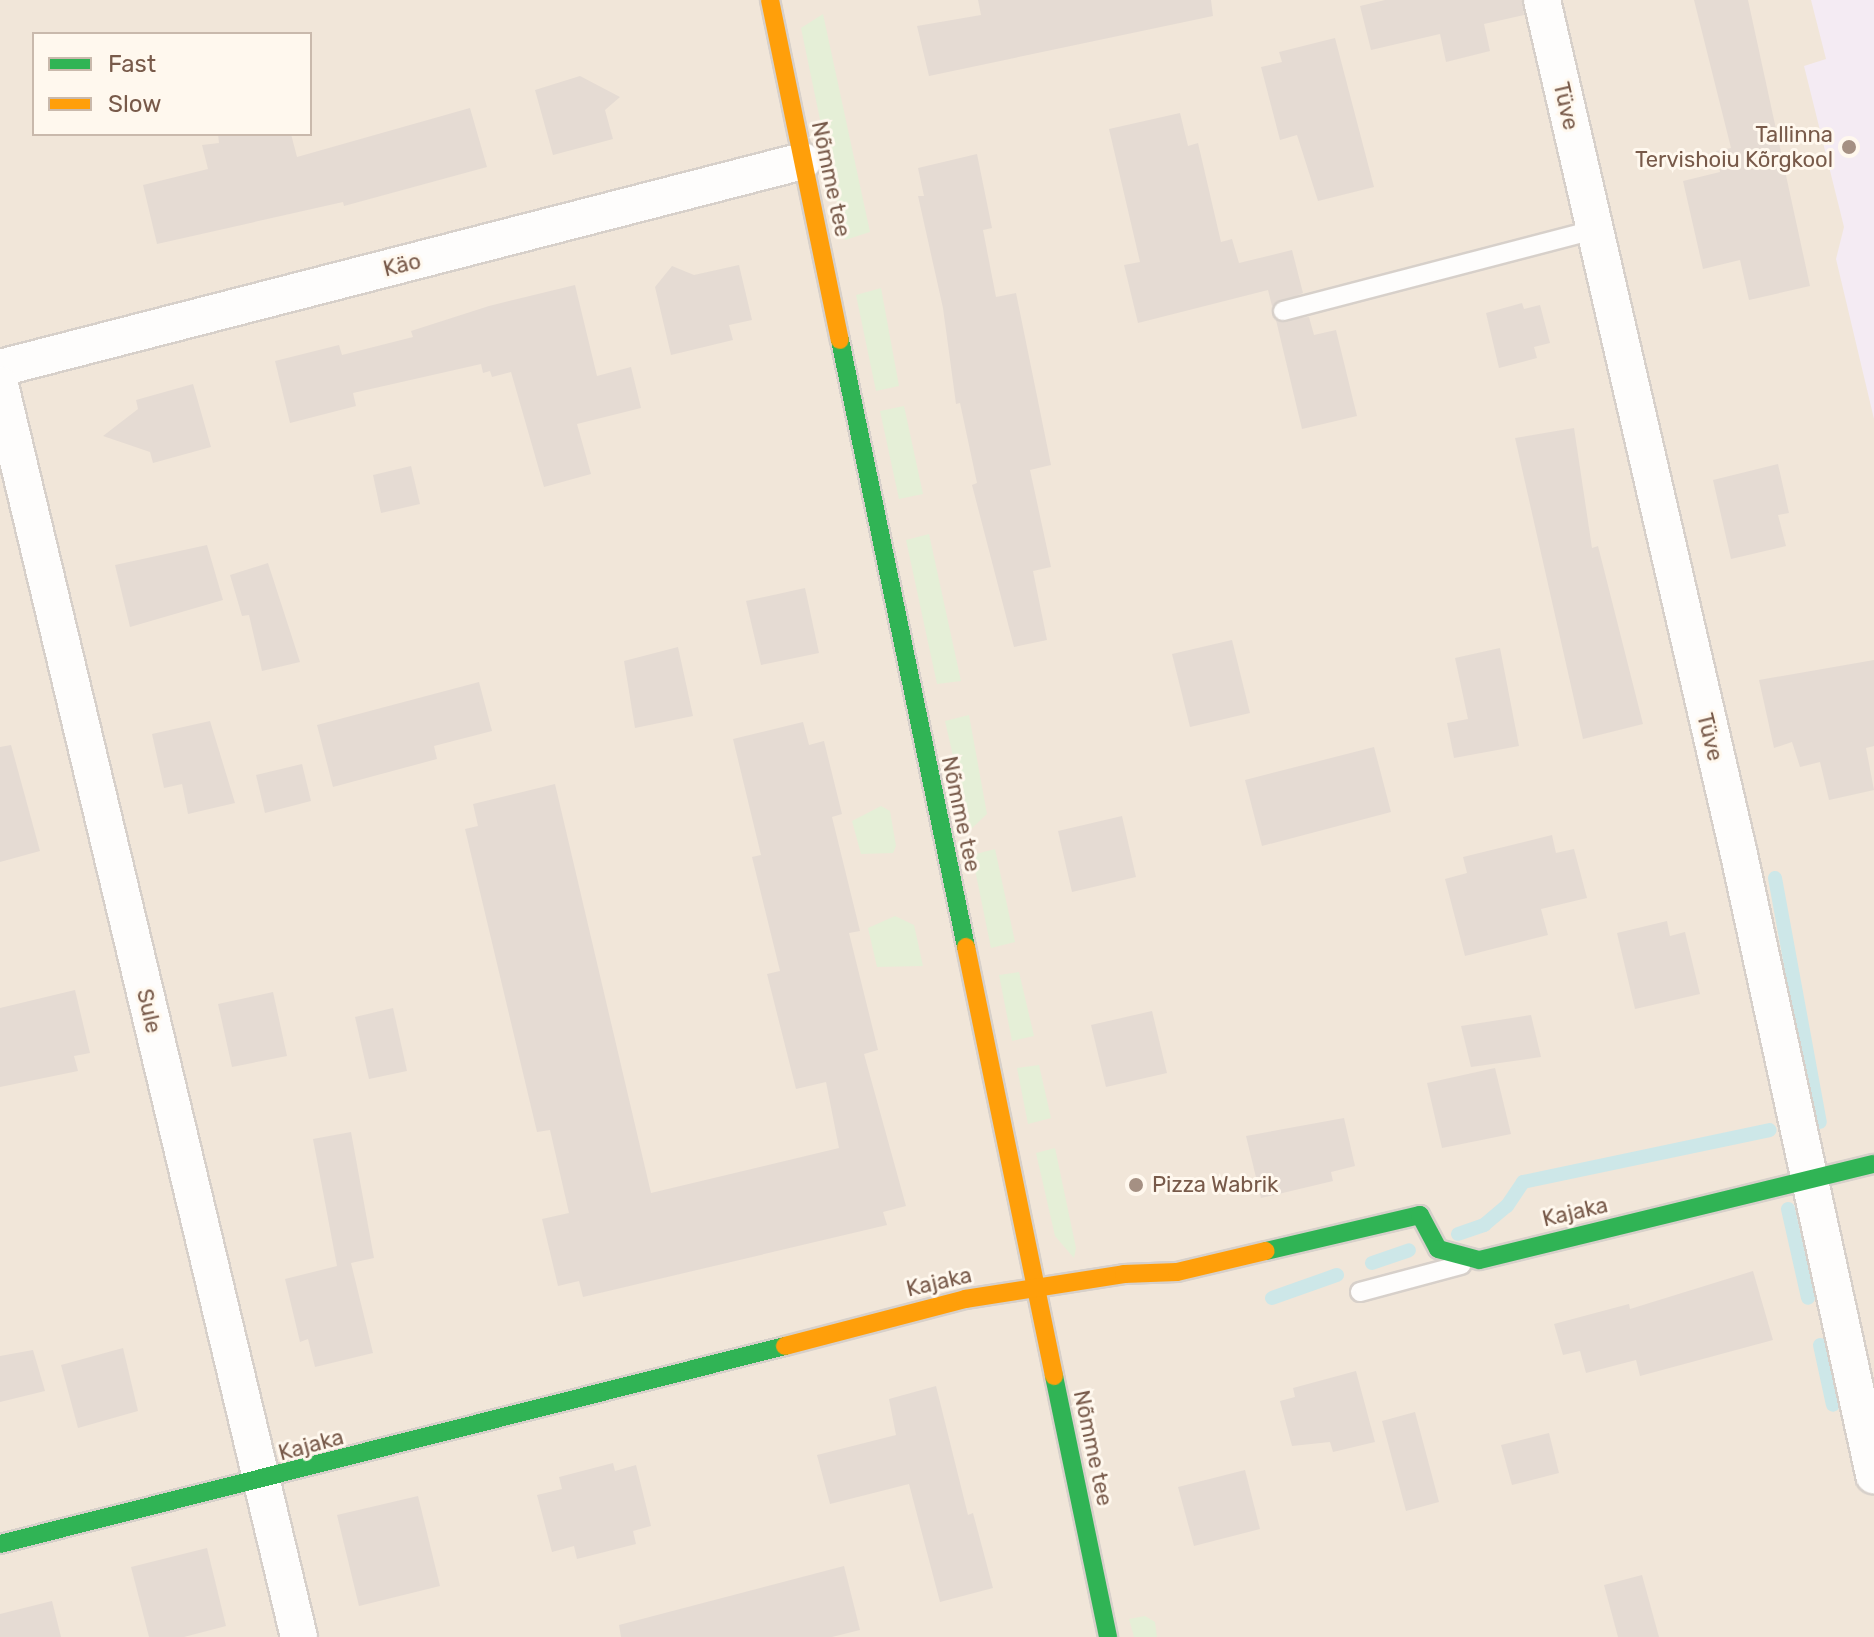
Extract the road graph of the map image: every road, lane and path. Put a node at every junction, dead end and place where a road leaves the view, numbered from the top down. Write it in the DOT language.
graph roads {
  1 [pos="770,0"];
  2 [pos="1542,0"];
  3 [pos="803,161"];
  4 [pos="1594,230"];
  5 [pos="1283,311"];
  6 [pos="0,368"];
  7 [pos="0,385"];
  8 [pos="1874,1164"];
  9 [pos="1806,1182"];
  10 [pos="1479,1260"];
  11 [pos="1036,1289"];
  12 [pos="1360,1292"];
  13 [pos="1874,1475"];
  14 [pos="261,1482"];
  15 [pos="0,1544"];
  16 [pos="299,1637"];
  17 [pos="1108,1637"];
  1 -- 3 [label="street, Nõmme tee"];
  2 -- 4 [label="street, Tüve"];
  3 -- 6 [label="street, Käo"];
  3 -- 11 [label="street, Nõmme tee"];
  4 -- 5 [label="lane"];
  4 -- 9 [label="street, Tüve"];
  7 -- 14 [label="street, Sule"];
  8 -- 9 [label="street, Kajaka"];
  9 -- 10 [label="street, Kajaka"];
  9 -- 13 [label="street, Tüve"];
  10 -- 11 [label="street, Kajaka"];
  10 -- 12 [label="lane"];
  11 -- 14 [label="street, Kajaka"];
  11 -- 17 [label="street, Nõmme tee"];
  14 -- 15 [label="street, Kajaka"];
  14 -- 16 [label="street, Sule"];
}
